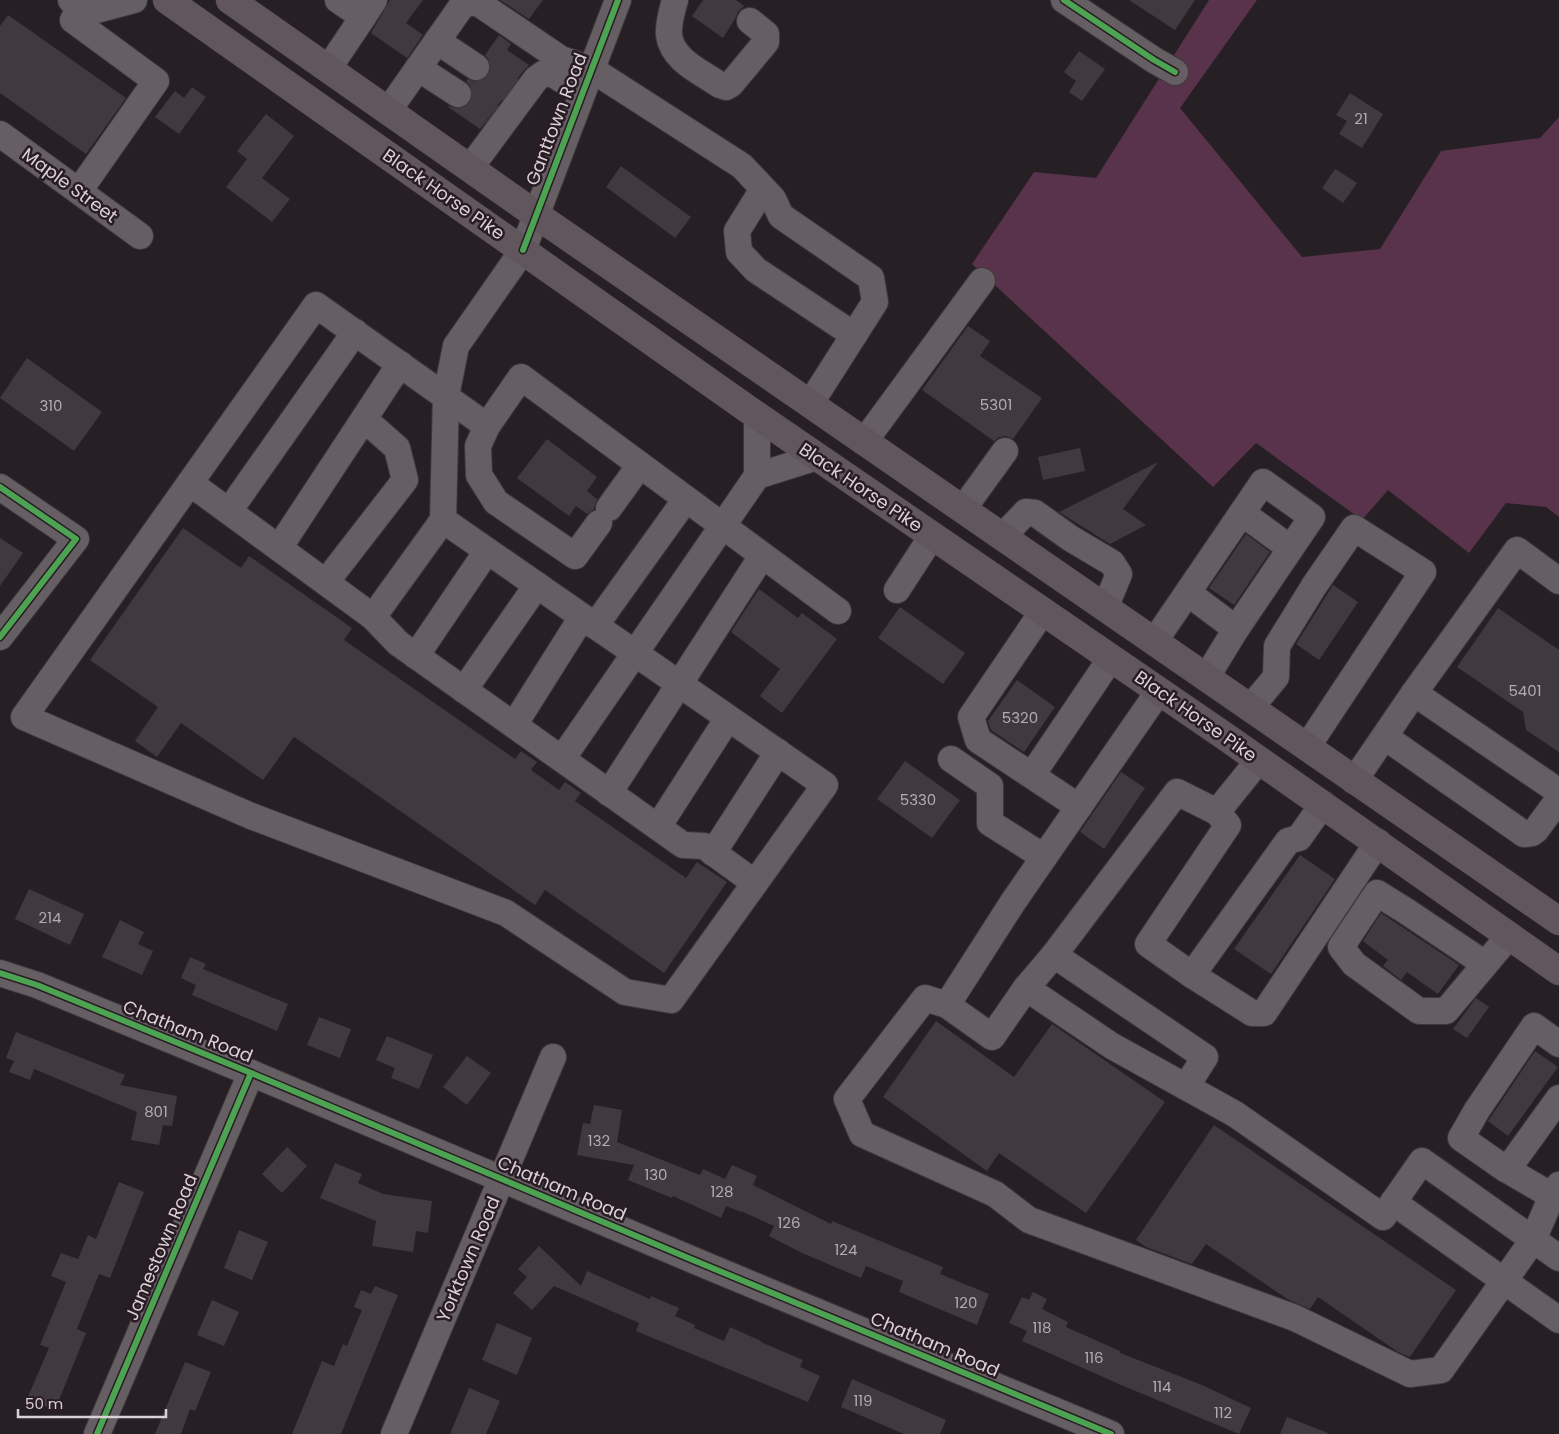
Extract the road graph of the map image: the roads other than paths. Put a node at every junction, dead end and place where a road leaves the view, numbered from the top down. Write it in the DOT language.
graph roads {
  1 [pos="134,0"];
  2 [pos="167,0"];
  3 [pos="338,0"];
  4 [pos="618,0"];
  5 [pos="675,0"];
  6 [pos="1064,0"];
  7 [pos="238,2"];
  8 [pos="75,4"];
  9 [pos="368,8"];
  10 [pos="750,21"];
  11 [pos="428,54"];
  12 [pos="328,69"];
  13 [pos="1175,72"];
  14 [pos="467,81"];
  15 [pos="586,81"];
  16 [pos="388,111"];
  17 [pos="0,134"];
  18 [pos="470,168"];
  19 [pos="763,189"];
  20 [pos="78,192"];
  21 [pos="535,214"];
  22 [pos="140,236"];
  23 [pos="523,250"];
  24 [pos="982,282"];
  25 [pos="355,332"];
  26 [pos="854,335"];
  27 [pos="400,364"];
  28 [pos="446,396"];
  29 [pos="810,404"];
  30 [pos="757,416"];
  31 [pos="364,419"];
  32 [pos="487,426"];
  33 [pos="864,442"];
  34 [pos="1005,451"];
  35 [pos="817,457"];
  36 [pos="640,465"];
  37 [pos="757,476"];
  38 [pos="190,483"];
  39 [pos="0,487"];
  40 [pos="686,499"];
  41 [pos="962,509"];
  42 [pos="229,511"];
  43 [pos="1242,513"];
  44 [pos="442,520"];
  45 [pos="722,526"];
  46 [pos="932,536"];
  47 [pos="1002,537"];
  48 [pos="279,548"];
  49 [pos="1290,548"];
  50 [pos="487,551"];
  51 [pos="762,556"];
  52 [pos="326,582"];
  53 [pos="1559,582"];
  54 [pos="537,585"];
  55 [pos="897,590"];
  56 [pos="1188,593"];
  57 [pos="1105,608"];
  58 [pos="838,611"];
  59 [pos="1043,612"];
  60 [pos="373,617"];
  61 [pos="589,622"];
  62 [pos="1236,628"];
  63 [pos="0,637"];
  64 [pos="1154,642"];
  65 [pos="635,653"];
  66 [pos="416,656"];
  67 [pos="1111,658"];
  68 [pos="1206,678"];
  69 [pos="679,684"];
  70 [pos="464,690"];
  71 [pos="1159,691"];
  72 [pos="1414,693"];
  73 [pos="1250,708"];
  74 [pos="728,718"];
  75 [pos="514,725"];
  76 [pos="1385,737"];
  77 [pos="1307,747"];
  78 [pos="778,752"];
  79 [pos="562,759"];
  80 [pos="951,759"];
  81 [pos="1259,760"];
  82 [pos="1032,775"];
  83 [pos="1354,781"];
  84 [pos="609,793"];
  85 [pos="1559,794"];
  86 [pos="1323,804"];
  87 [pos="1079,807"];
  88 [pos="1217,812"];
  89 [pos="658,827"];
  90 [pos="1378,842"];
  91 [pos="713,853"];
  92 [pos="1044,857"];
  93 [pos="1494,877"];
  94 [pos="755,883"];
  95 [pos="1559,921"];
  96 [pos="1509,936"];
  97 [pos="1054,955"];
  98 [pos="1486,964"];
  99 [pos="1559,971"];
  100 [pos="0,973"];
  101 [pos="1192,975"];
  102 [pos="1026,988"];
  103 [pos="947,1005"];
  104 [pos="1559,1044"];
  105 [pos="553,1057"];
  106 [pos="251,1073"];
  107 [pos="1186,1087"];
  108 [pos="1559,1098"];
  109 [pos="1507,1170"];
  110 [pos="502,1179"];
  111 [pos="1556,1193"];
  112 [pos="1393,1202"];
  113 [pos="1533,1240"];
  114 [pos="1559,1258"];
  115 [pos="1504,1281"];
  116 [pos="1559,1320"];
  117 [pos="1095,1431"];
  118 [pos="97,1434"];
  119 [pos="394,1434"];
  1 -- 8 [label="street"];
  2 -- 23 [label="highway, Black Horse Pike"];
  3 -- 9 [label="street"];
  4 -- 15 [label="street, Ganttown Road"];
  5 -- 10 [label="street"];
  6 -- 13 [label="street"];
  7 -- 12 [label="highway, Black Horse Pike"];
  8 -- 20 [label="street"];
  9 -- 12 [label="street"];
  11 -- 14 [label="street"];
  11 -- 15 [label="street"];
  11 -- 16 [label="street"];
  12 -- 16 [label="highway, Black Horse Pike"];
  15 -- 18 [label="street"];
  15 -- 19 [label="street"];
  15 -- 21 [label="street, Ganttown Road"];
  16 -- 18 [label="highway, Black Horse Pike"];
  17 -- 20 [label="street, Maple Street"];
  18 -- 21 [label="highway, Black Horse Pike"];
  19 -- 26 [label="street"];
  19 -- 26 [label="street"];
  20 -- 22 [label="street, Maple Street"];
  21 -- 23 [label="street, Ganttown Road"];
  21 -- 29 [label="highway, Black Horse Pike"];
  23 -- 28 [label="street, Ganttown Road"];
  23 -- 30 [label="highway, Black Horse Pike"];
  24 -- 33 [label="street"];
  25 -- 27 [label="street"];
  25 -- 38 [label="street"];
  25 -- 42 [label="street"];
  26 -- 29 [label="street"];
  27 -- 28 [label="street"];
  27 -- 31 [label="street"];
  28 -- 32 [label="street"];
  28 -- 44 [label="street, Ganttown Road"];
  29 -- 33 [label="highway, Black Horse Pike"];
  30 -- 35 [label="highway, Black Horse Pike"];
  30 -- 37 [label="street"];
  31 -- 48 [label="street"];
  31 -- 52 [label="street"];
  32 -- 36 [label="street"];
  32 -- 36 [label="street"];
  33 -- 41 [label="highway, Black Horse Pike"];
  34 -- 41 [label="street"];
  35 -- 37 [label="street"];
  35 -- 46 [label="highway, Black Horse Pike"];
  36 -- 40 [label="street"];
  37 -- 45 [label="street"];
  38 -- 42 [label="street"];
  38 -- 94 [label="street"];
  39 -- 63 [label="street"];
  40 -- 45 [label="street"];
  40 -- 61 [label="street"];
  41 -- 47 [label="highway, Black Horse Pike"];
  42 -- 48 [label="street"];
  43 -- 49 [label="street"];
  43 -- 49 [label="street"];
  43 -- 56 [label="street"];
  44 -- 50 [label="street"];
  44 -- 60 [label="street"];
  45 -- 51 [label="street"];
  45 -- 65 [label="street"];
  46 -- 55 [label="street"];
  46 -- 59 [label="highway, Black Horse Pike"];
  47 -- 57 [label="highway, Black Horse Pike"];
  47 -- 57 [label="street"];
  48 -- 52 [label="street"];
  49 -- 62 [label="street"];
  50 -- 54 [label="street"];
  50 -- 66 [label="street"];
  51 -- 58 [label="street"];
  51 -- 69 [label="street"];
  52 -- 60 [label="street"];
  53 -- 72 [label="street"];
  54 -- 61 [label="street"];
  54 -- 70 [label="street"];
  56 -- 62 [label="street"];
  56 -- 64 [label="street"];
  57 -- 64 [label="highway, Black Horse Pike"];
  59 -- 67 [label="highway, Black Horse Pike"];
  59 -- 82 [label="street"];
  60 -- 66 [label="street"];
  61 -- 65 [label="street"];
  61 -- 75 [label="street"];
  62 -- 68 [label="street"];
  64 -- 68 [label="highway, Black Horse Pike"];
  65 -- 69 [label="street"];
  65 -- 79 [label="street"];
  66 -- 70 [label="street"];
  67 -- 71 [label="highway, Black Horse Pike"];
  67 -- 82 [label="street"];
  68 -- 73 [label="highway, Black Horse Pike"];
  69 -- 74 [label="street"];
  69 -- 84 [label="street"];
  70 -- 75 [label="street"];
  71 -- 81 [label="highway, Black Horse Pike"];
  71 -- 87 [label="street"];
  72 -- 76 [label="street"];
  72 -- 85 [label="street"];
  73 -- 77 [label="highway, Black Horse Pike"];
  73 -- 77 [label="street"];
  74 -- 78 [label="street"];
  74 -- 89 [label="street"];
  75 -- 79 [label="street"];
  76 -- 83 [label="street"];
  76 -- 85 [label="street"];
  77 -- 83 [label="highway, Black Horse Pike"];
  78 -- 91 [label="street"];
  78 -- 94 [label="street"];
  79 -- 84 [label="street"];
  80 -- 92 [label="street"];
  81 -- 86 [label="highway, Black Horse Pike"];
  81 -- 88 [label="street"];
  81 -- 93 [label="highway"];
  82 -- 87 [label="street"];
  83 -- 93 [label="highway, Black Horse Pike"];
  84 -- 89 [label="street"];
  86 -- 90 [label="highway, Black Horse Pike"];
  86 -- 101 [label="street"];
  87 -- 92 [label="street"];
  88 -- 97 [label="street"];
  88 -- 101 [label="street"];
  89 -- 91 [label="street"];
  90 -- 96 [label="highway, Black Horse Pike"];
  90 -- 101 [label="street"];
  91 -- 94 [label="street"];
  92 -- 103 [label="street"];
  93 -- 95 [label="highway, Black Horse Pike"];
  96 -- 98 [label="street"];
  96 -- 99 [label="highway, Black Horse Pike"];
  97 -- 102 [label="street"];
  97 -- 107 [label="street"];
  98 -- 98 [label="street"];
  100 -- 106 [label="street, Chatham Road"];
  102 -- 103 [label="street"];
  102 -- 107 [label="street"];
  103 -- 115 [label="street"];
  104 -- 109 [label="street"];
  105 -- 110 [label="street, Yorktown Road"];
  106 -- 110 [label="street, Chatham Road"];
  106 -- 118 [label="street, Jamestown Road"];
  107 -- 112 [label="street"];
  108 -- 109 [label="street"];
  109 -- 111 [label="street"];
  110 -- 117 [label="street, Chatham Road"];
  110 -- 119 [label="street, Yorktown Road"];
  111 -- 113 [label="street"];
  112 -- 113 [label="street"];
  112 -- 115 [label="street"];
  113 -- 114 [label="street"];
  113 -- 115 [label="street"];
  115 -- 116 [label="street"];
}
